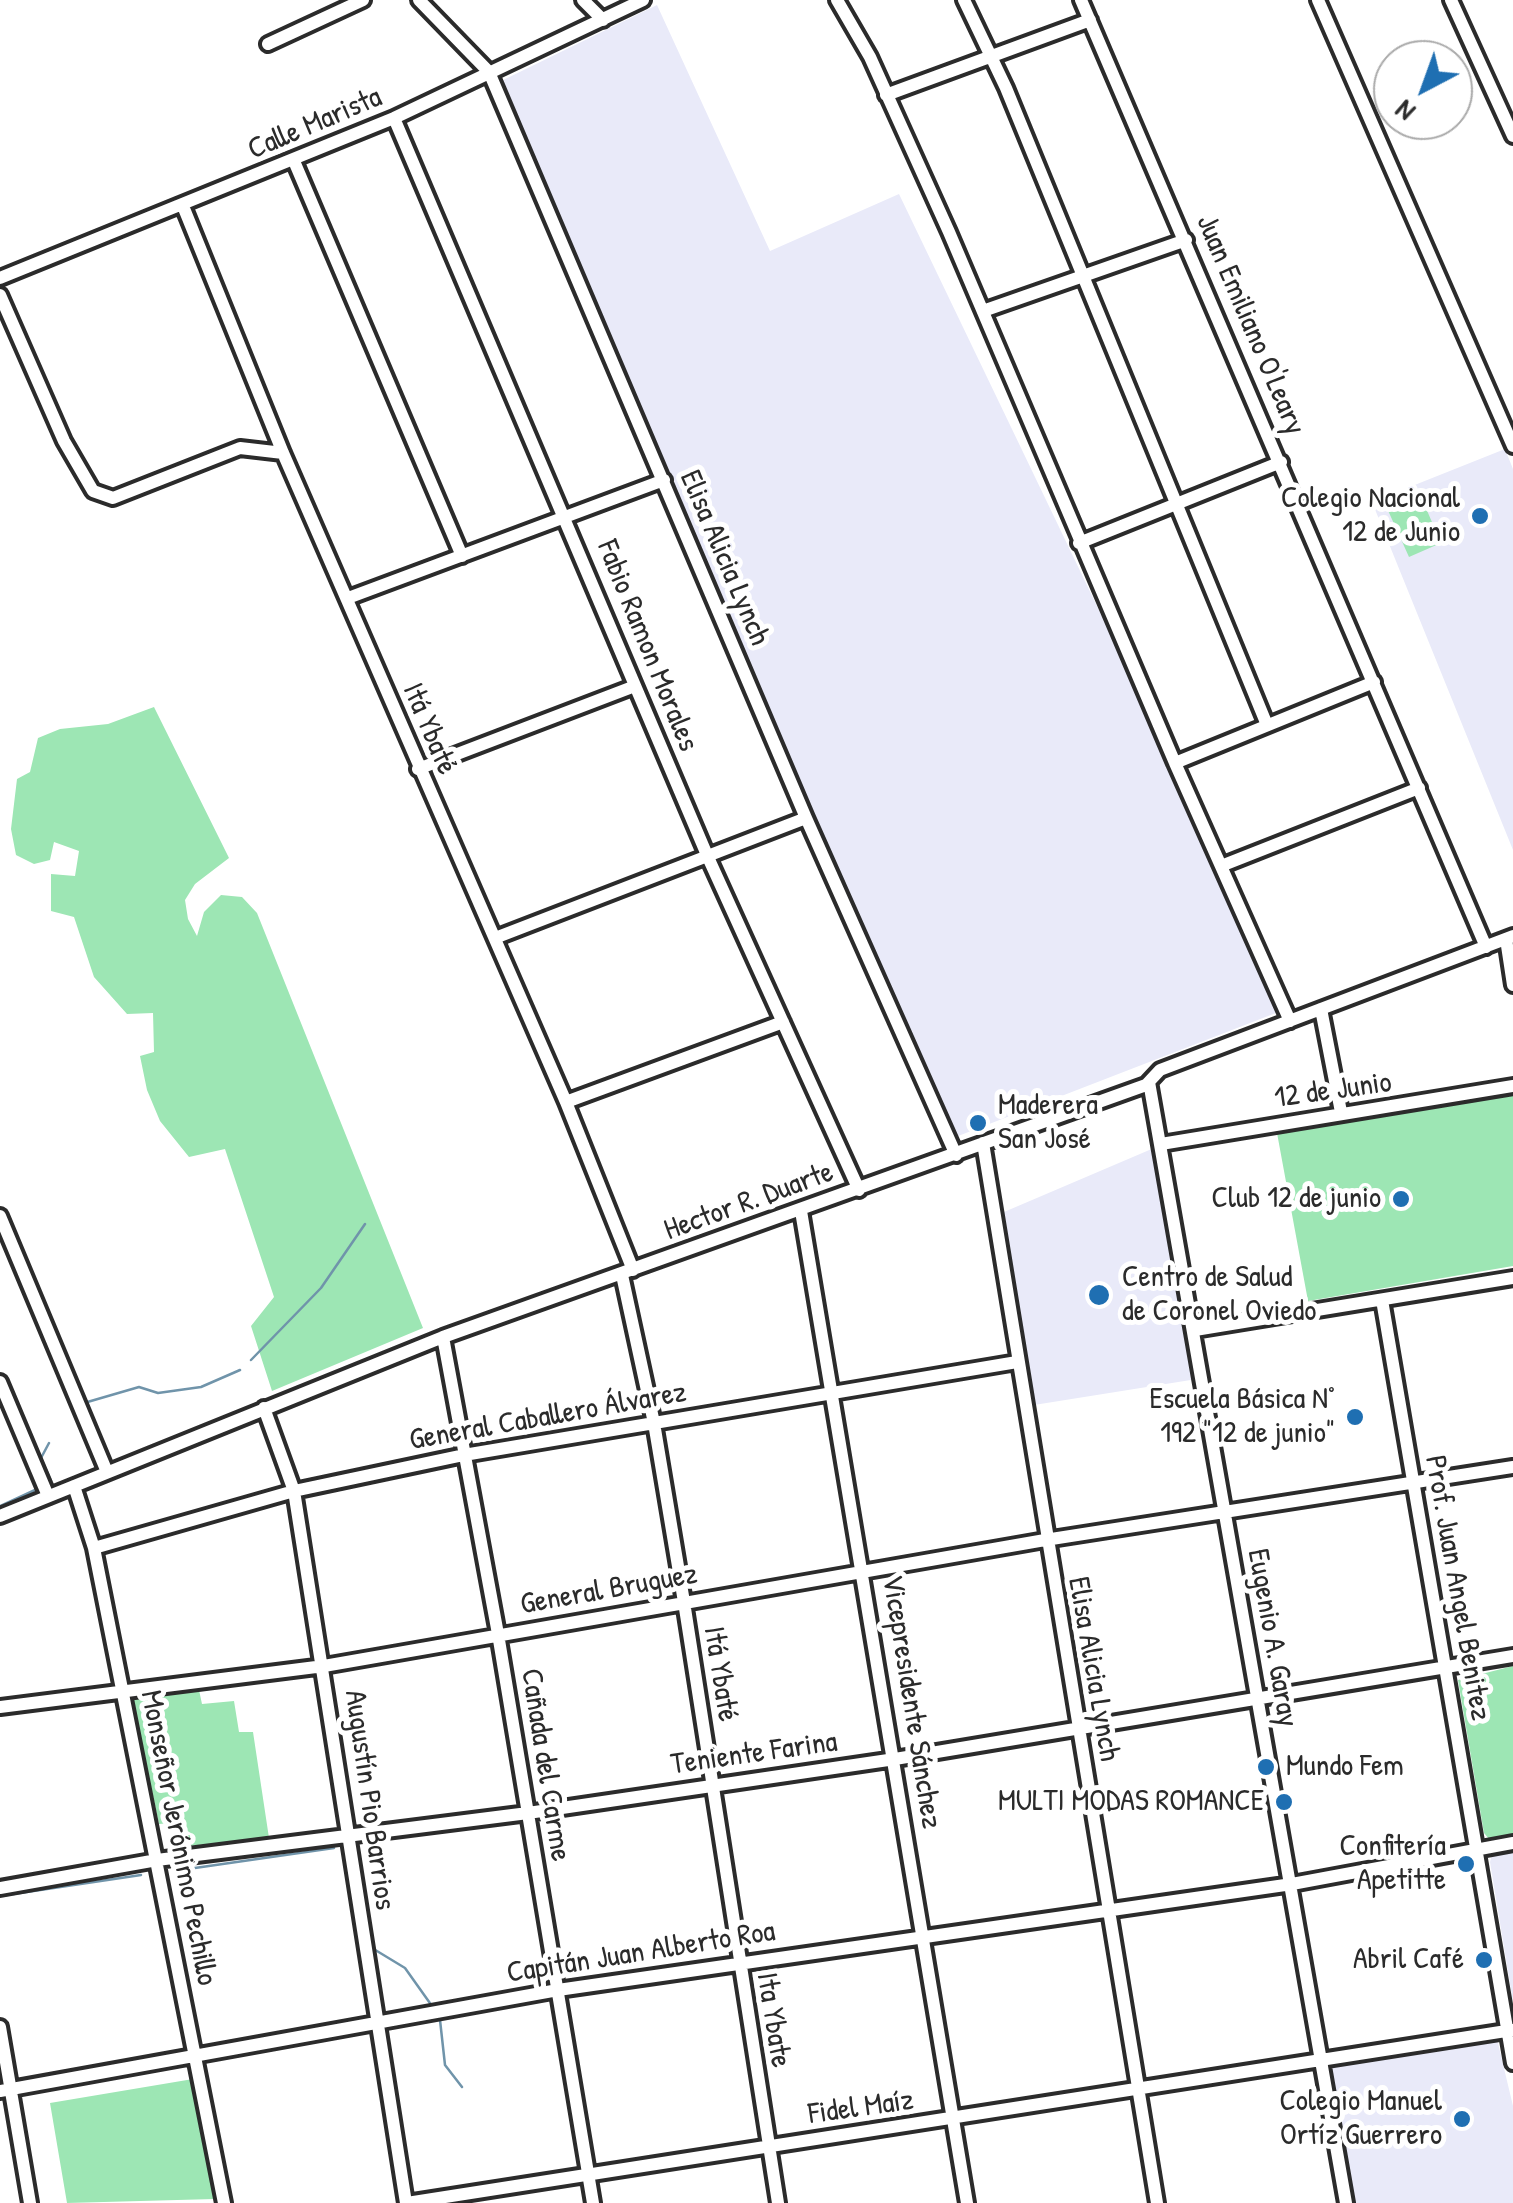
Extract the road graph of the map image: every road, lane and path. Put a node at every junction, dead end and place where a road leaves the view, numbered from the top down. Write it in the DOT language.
graph roads {
  1 [pos="363,0"];
  2 [pos="419,0"];
  3 [pos="583,0"];
  4 [pos="643,0"];
  5 [pos="838,0"];
  6 [pos="964,0"];
  7 [pos="1081,0"];
  8 [pos="1318,0"];
  9 [pos="1452,0"];
  10 [pos="603,20"];
  11 [pos="1090,20"];
  12 [pos="268,44"];
  13 [pos="992,59"];
  14 [pos="489,72"];
  15 [pos="886,95"];
  16 [pos="394,118"];
  17 [pos="1513,136"];
  18 [pos="294,160"];
  19 [pos="183,206"];
  20 [pos="1186,240"];
  21 [pos="1082,276"];
  22 [pos="0,278"];
  23 [pos="0,295"];
  24 [pos="984,311"];
  25 [pos="1513,446"];
  26 [pos="283,454"];
  27 [pos="1281,462"];
  28 [pos="664,480"];
  29 [pos="1180,506"];
  30 [pos="566,516"];
  31 [pos="1079,543"];
  32 [pos="462,556"];
  33 [pos="348,598"];
  34 [pos="1374,682"];
  35 [pos="635,686"];
  36 [pos="1267,724"];
  37 [pos="1175,763"];
  38 [pos="418,769"];
  39 [pos="1419,788"];
  40 [pos="806,818"];
  41 [pos="707,855"];
  42 [pos="1220,866"];
  43 [pos="495,938"];
  44 [pos="1509,938"];
  45 [pos="1486,946"];
  46 [pos="1513,985"];
  47 [pos="1322,1009"];
  48 [pos="1290,1020"];
  49 [pos="783,1022"];
  50 [pos="1149,1082"];
  51 [pos="1513,1086"];
  52 [pos="566,1102"];
  53 [pos="1340,1112"];
  54 [pos="983,1143"];
  55 [pos="1161,1144"];
  56 [pos="956,1155"];
  57 [pos="860,1190"];
  58 [pos="801,1211"];
  59 [pos="0,1216"];
  60 [pos="628,1272"];
  61 [pos="1513,1278"];
  62 [pos="1382,1300"];
  63 [pos="1196,1330"];
  64 [pos="443,1337"];
  65 [pos="1017,1362"];
  66 [pos="0,1382"];
  67 [pos="832,1393"];
  68 [pos="264,1408"];
  69 [pos="654,1423"];
  70 [pos="464,1455"];
  71 [pos="1513,1467"];
  72 [pos="106,1472"];
  73 [pos="1413,1482"];
  74 [pos="74,1486"];
  75 [pos="294,1491"];
  76 [pos="48,1496"];
  77 [pos="1225,1512"];
  78 [pos="0,1516"];
  79 [pos="1046,1540"];
  80 [pos="94,1548"];
  81 [pos="864,1571"];
  82 [pos="684,1602"];
  83 [pos="498,1634"];
  84 [pos="1513,1656"];
  85 [pos="1445,1665"];
  86 [pos="324,1666"];
  87 [pos="122,1688"];
  88 [pos="1256,1697"];
  89 [pos="0,1707"];
  90 [pos="1077,1726"];
  91 [pos="894,1758"];
  92 [pos="712,1786"];
  93 [pos="528,1813"];
  94 [pos="347,1837"];
  95 [pos="1513,1843"];
  96 [pos="1476,1849"];
  97 [pos="157,1860"];
  98 [pos="1292,1884"];
  99 [pos="0,1888"];
  100 [pos="1108,1910"];
  101 [pos="924,1938"];
  102 [pos="738,1961"];
  103 [pos="558,1990"];
  104 [pos="378,2025"];
  105 [pos="0,2027"];
  106 [pos="1511,2031"];
  107 [pos="195,2057"];
  108 [pos="1322,2062"];
  109 [pos="1513,2063"];
  110 [pos="4,2090"];
  111 [pos="1138,2092"];
  112 [pos="953,2119"];
  113 [pos="768,2146"];
  114 [pos="588,2172"];
  115 [pos="30,2203"];
  116 [pos="224,2203"];
  117 [pos="407,2203"];
  118 [pos="593,2203"];
  119 [pos="778,2203"];
  120 [pos="967,2203"];
  121 [pos="1157,2203"];
  122 [pos="1346,2203"];
  1 -- 12 [label="street"];
  2 -- 14 [label="street, Elisa Alicia Lynch"];
  3 -- 10 [label="street"];
  4 -- 10 [label="street, Calle Marista"];
  5 -- 15 [label="street"];
  6 -- 13 [label="street"];
  7 -- 11 [label="street, Juan Emiliano O'Leary"];
  8 -- 25 [label="street"];
  9 -- 17 [label="street"];
  10 -- 14 [label="street, Calle Marista"];
  11 -- 13 [label="street"];
  11 -- 20 [label="street, Juan Emiliano O'Leary"];
  13 -- 15 [label="street"];
  13 -- 21 [label="street"];
  14 -- 16 [label="street, Calle Marista"];
  14 -- 28 [label="street, Elisa Alicia Lynch"];
  15 -- 24 [label="street"];
  16 -- 18 [label="street, Calle Marista"];
  16 -- 30 [label="street, Fabio Ramon Morales"];
  18 -- 19 [label="street, Calle Marista"];
  18 -- 32 [label="street"];
  19 -- 22 [label="street, Calle Marista"];
  19 -- 26 [label="street, Itá Ybaté"];
  20 -- 21 [label="street"];
  20 -- 27 [label="street, Juan Emiliano O'Leary"];
  21 -- 24 [label="street"];
  21 -- 29 [label="street"];
  23 -- 26 [label="street"];
  24 -- 31 [label="street"];
  26 -- 33 [label="street, Itá Ybaté"];
  27 -- 29 [label="street"];
  27 -- 34 [label="street, Juan Emiliano O'Leary"];
  28 -- 30 [label="street"];
  28 -- 40 [label="street, Elisa Alicia Lynch"];
  29 -- 31 [label="street"];
  29 -- 36 [label="street"];
  30 -- 32 [label="street"];
  30 -- 35 [label="street, Fabio Ramon Morales"];
  31 -- 37 [label="street"];
  32 -- 33 [label="street"];
  33 -- 38 [label="street, Itá Ybaté"];
  34 -- 36 [label="street"];
  34 -- 39 [label="street, Juan Emiliano O'Leary"];
  35 -- 38 [label="street"];
  35 -- 41 [label="street, Fabio Ramon Morales"];
  36 -- 37 [label="street"];
  37 -- 42 [label="street"];
  38 -- 43 [label="street, Itá Ybaté"];
  39 -- 42 [label="street"];
  39 -- 45 [label="street, Juan Emiliano O'Leary"];
  40 -- 41 [label="street"];
  40 -- 56 [label="street, Elisa Alicia Lynch"];
  41 -- 43 [label="street"];
  41 -- 49 [label="street, Fabio Ramon Morales"];
  42 -- 48 [label="street"];
  43 -- 52 [label="street, Itá Ybaté"];
  44 -- 45 [label="street, Hector R. Duarte"];
  44 -- 46 [label="street"];
  45 -- 47 [label="street, Hector R. Duarte"];
  47 -- 48 [label="street, Hector R. Duarte"];
  47 -- 53 [label="street"];
  48 -- 50 [label="street, Hector R. Duarte"];
  49 -- 52 [label="street"];
  49 -- 57 [label="street, Fabio Ramon Morales"];
  50 -- 54 [label="street, Hector R. Duarte"];
  50 -- 55 [label="street, Eugenio A. Garay"];
  51 -- 53 [label="street, 12 de Junio"];
  52 -- 60 [label="street, Itá Ybaté"];
  53 -- 55 [label="street, 12 de Junio"];
  54 -- 56 [label="street, Hector R. Duarte"];
  54 -- 65 [label="street, Elisa Alicia Lynch"];
  55 -- 63 [label="street, Eugenio A. Garay"];
  56 -- 57 [label="street, Hector R. Duarte"];
  57 -- 58 [label="street, Hector R. Duarte"];
  58 -- 60 [label="street, Hector R. Duarte"];
  58 -- 67 [label="street, Vicepresidente Sánchez"];
  59 -- 72 [label="street"];
  60 -- 64 [label="street, Hector R. Duarte"];
  60 -- 69 [label="street, Itá Ybaté"];
  61 -- 62 [label="street"];
  62 -- 63 [label="street"];
  62 -- 73 [label="street, Prof. Juan Angel Benitez"];
  63 -- 77 [label="street, Eugenio A. Garay"];
  64 -- 68 [label="street, Hector R. Duarte"];
  64 -- 70 [label="street, Cañada del Carme"];
  65 -- 67 [label="street, General Caballero Álvarez"];
  65 -- 79 [label="street, Elisa Alicia Lynch"];
  66 -- 76 [label="street"];
  67 -- 69 [label="street, General Caballero Álvarez"];
  67 -- 81 [label="street, Vicepresidente Sánchez"];
  68 -- 72 [label="street, Hector R. Duarte"];
  68 -- 75 [label="street, Augustín Pio Barrios"];
  69 -- 70 [label="street, General Caballero Álvarez"];
  69 -- 82 [label="street, Itá Ybaté"];
  70 -- 75 [label="street, General Caballero Álvarez"];
  70 -- 83 [label="street, Cañada del Carme"];
  71 -- 73 [label="street, General Bruguez"];
  72 -- 74 [label="street, Hector R. Duarte"];
  73 -- 77 [label="street, General Bruguez"];
  73 -- 85 [label="street, Prof. Juan Angel Benitez"];
  74 -- 76 [label="street, Hector R. Duarte"];
  74 -- 80 [label="street, Monseñor Jerónimo Pechillo"];
  75 -- 80 [label="street, General Caballero Álvarez"];
  75 -- 86 [label="street, Augustín Pio Barrios"];
  76 -- 78 [label="street, Hector R. Duarte"];
  77 -- 79 [label="street, General Bruguez"];
  77 -- 88 [label="street, Eugenio A. Garay"];
  79 -- 81 [label="street, General Bruguez"];
  79 -- 90 [label="street, Elisa Alicia Lynch"];
  80 -- 87 [label="street, Monseñor Jerónimo Pechillo"];
  81 -- 82 [label="street, General Bruguez"];
  81 -- 91 [label="street, Vicepresidente Sánchez"];
  82 -- 83 [label="street, General Bruguez"];
  82 -- 92 [label="street, Itá Ybaté"];
  83 -- 86 [label="street, General Bruguez"];
  83 -- 93 [label="street, Cañada del Carme"];
  84 -- 85 [label="street, Teniente Farina"];
  85 -- 88 [label="street, Teniente Farina"];
  85 -- 96 [label="street, Prof. Juan Angel Benitez"];
  86 -- 87 [label="street, General Bruguez"];
  86 -- 94 [label="street, Augustín Pio Barrios"];
  87 -- 89 [label="street, General Bruguez"];
  87 -- 97 [label="street, Monseñor Jerónimo Pechillo"];
  88 -- 90 [label="street, Teniente Farina"];
  88 -- 98 [label="street, Eugenio A. Garay"];
  90 -- 91 [label="street, Teniente Farina"];
  90 -- 100 [label="street, Elisa Alicia Lynch"];
  91 -- 92 [label="street, Teniente Farina"];
  91 -- 101 [label="street, Vicepresidente Sánchez"];
  92 -- 93 [label="street, Teniente Farina"];
  92 -- 102 [label="street, Ita Ybate"];
  93 -- 94 [label="street, Teniente Farina"];
  93 -- 103 [label="street, Cañada del Carme"];
  94 -- 97 [label="street, Teniente Farina"];
  94 -- 104 [label="street, Augustín Pio Barrios"];
  95 -- 96 [label="street, Capitán Juan Alberto Roa"];
  96 -- 98 [label="street, Capitán Juan Alberto Roa"];
  96 -- 106 [label="street, Prof. Juan Angel Benitez"];
  97 -- 99 [label="street, Teniente Farina"];
  97 -- 107 [label="street, Monseñor Jerónimo Pechillo"];
  98 -- 100 [label="street, Capitán Juan Alberto Roa"];
  98 -- 108 [label="street, Eugenio A. Garay"];
  100 -- 101 [label="street, Capitán Juan Alberto Roa"];
  100 -- 111 [label="street, Elisa Alicia Lynch"];
  101 -- 102 [label="street, Capitán Juan Alberto Roa"];
  101 -- 112 [label="street, Vicepresidente Sánchez"];
  102 -- 103 [label="street, Capitán Juan Alberto Roa"];
  102 -- 113 [label="street, Ita Ybate"];
  103 -- 104 [label="street, Capitán Juan Alberto Roa"];
  103 -- 114 [label="street, Cañada del Carme"];
  104 -- 107 [label="street, Capitán Juan Alberto Roa"];
  104 -- 117 [label="street, Augustín Pio Barrios"];
  105 -- 110 [label="street"];
  106 -- 108 [label="street, Fidel Maíz"];
  106 -- 109 [label="street, Prof. Juan Angel Benitez"];
  107 -- 110 [label="street, Capitán Juan Alberto Roa"];
  107 -- 116 [label="street, Monseñor Jerónimo Pechillo"];
  108 -- 111 [label="street, Fidel Maíz"];
  108 -- 122 [label="street, Eugenio A. Garay"];
  110 -- 115 [label="street"];
  111 -- 112 [label="street, Fidel Maíz"];
  111 -- 121 [label="street, Elisa Alicia Lynch"];
  112 -- 113 [label="street, Fidel Maíz"];
  112 -- 120 [label="street, Vicepresidente Sánchez"];
  113 -- 114 [label="street, Fidel Maíz"];
  113 -- 119 [label="street, Ita Ybate"];
  114 -- 117 [label="street, Fidel Maíz"];
  114 -- 118 [label="street, Cañada del Carme"];
}
